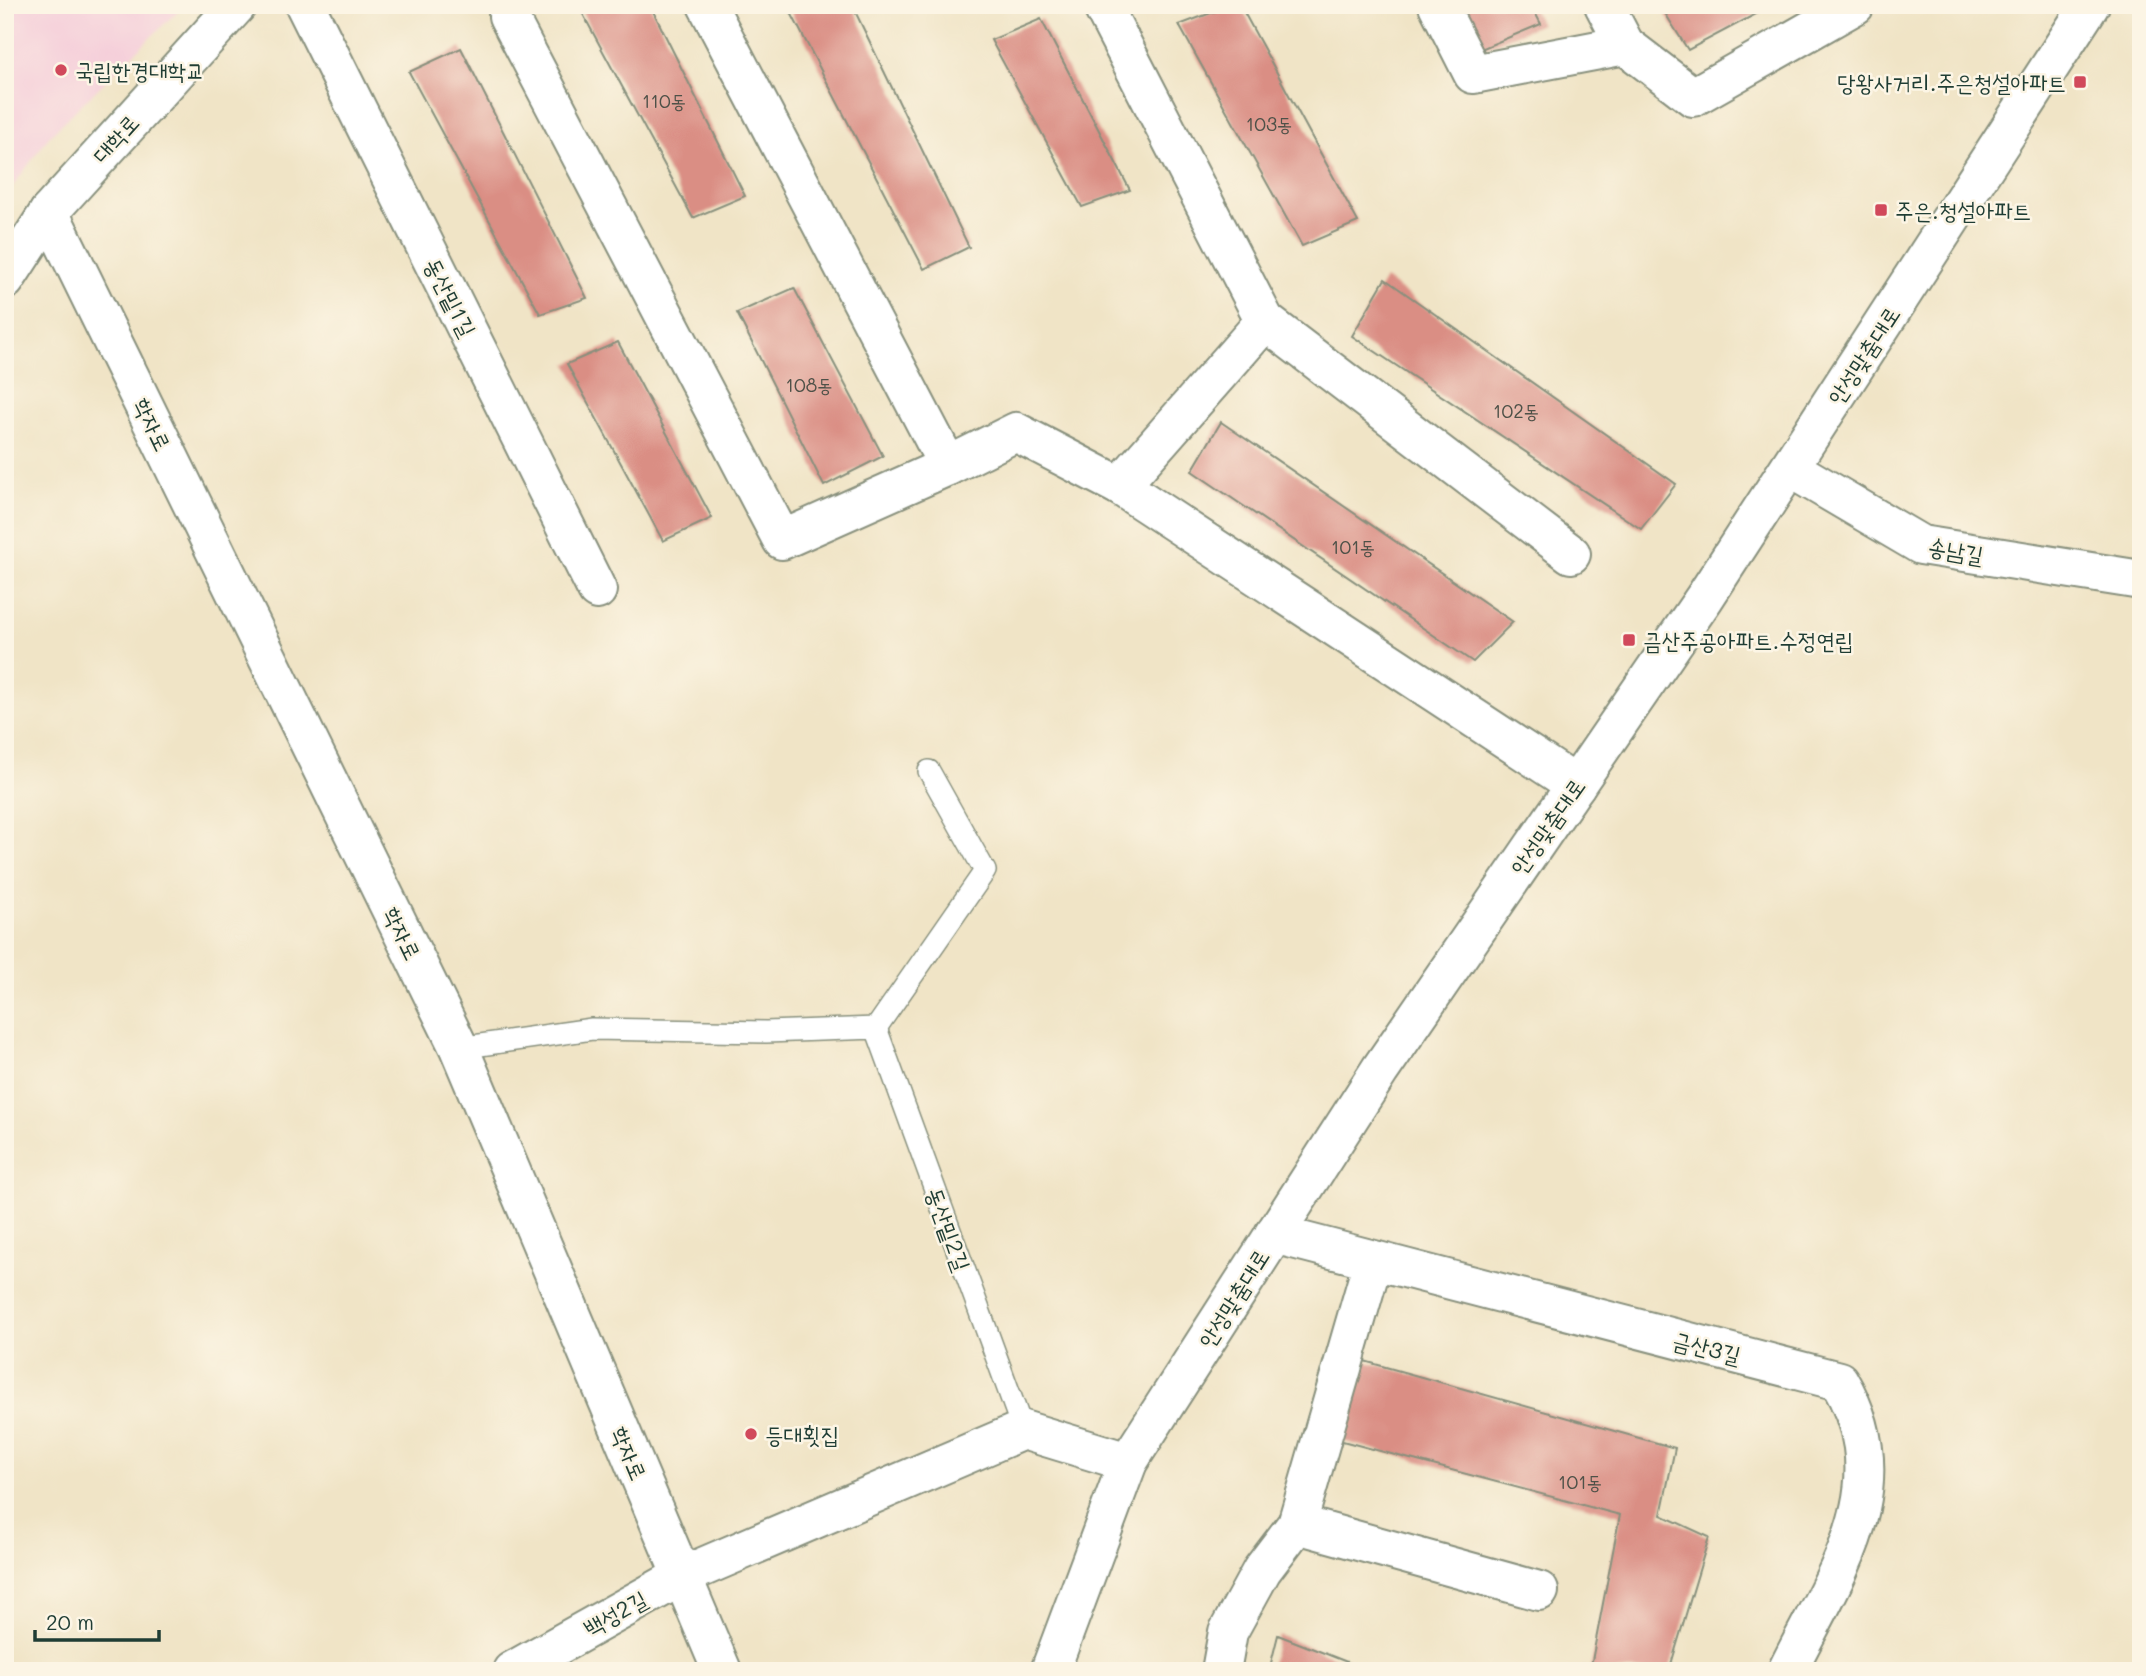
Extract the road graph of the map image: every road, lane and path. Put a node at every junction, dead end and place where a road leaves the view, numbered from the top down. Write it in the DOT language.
graph roads {
  1 [pos="237,5"];
  2 [pos="305,5"];
  3 [pos="706,5"];
  4 [pos="1102,5"];
  5 [pos="1438,5"];
  6 [pos="1604,5"];
  7 [pos="1855,5"];
  8 [pos="2090,5"];
  9 [pos="508,16"];
  10 [pos="1625,45"];
  11 [pos="49,212"];
  12 [pos="5,281"];
  13 [pos="1265,321"];
  14 [pos="948,466"];
  15 [pos="1790,468"];
  16 [pos="1120,486"];
  17 [pos="1571,554"];
  18 [pos="2141,580"];
  19 [pos="597,590"];
  20 [pos="929,771"];
  21 [pos="1576,785"];
  22 [pos="876,1028"];
  23 [pos="459,1048"];
  24 [pos="1274,1234"];
  25 [pos="1373,1261"];
  26 [pos="1023,1430"];
  27 [pos="1128,1462"];
  28 [pos="1297,1524"];
  29 [pos="682,1576"];
  30 [pos="1539,1591"];
  31 [pos="512,1671"];
  32 [pos="722,1671"];
  33 [pos="1050,1671"];
  34 [pos="1221,1671"];
  35 [pos="1787,1671"];
  1 -- 11 [label="street, 대학로"];
  2 -- 19 [label="street, 동산밑1길"];
  3 -- 14 [label="street"];
  4 -- 13 [label="street"];
  5 -- 10 [label="street"];
  6 -- 10 [label="street"];
  7 -- 10 [label="street"];
  8 -- 15 [label="street, 안성맞춤대로"];
  9 -- 14 [label="street"];
  11 -- 12 [label="street, 대학로"];
  11 -- 23 [label="street, 학자로"];
  13 -- 16 [label="street"];
  13 -- 17 [label="street"];
  14 -- 16 [label="street"];
  15 -- 18 [label="street, 송남길"];
  15 -- 21 [label="street, 안성맞춤대로"];
  16 -- 21 [label="street"];
  20 -- 22 [label="lane"];
  21 -- 24 [label="street, 안성맞춤대로"];
  22 -- 23 [label="lane"];
  22 -- 26 [label="lane, 동산밑2길"];
  23 -- 29 [label="street, 학자로"];
  24 -- 25 [label="street, 금산3길"];
  24 -- 27 [label="street, 안성맞춤대로"];
  25 -- 28 [label="street"];
  25 -- 35 [label="street, 금산3길"];
  26 -- 27 [label="street"];
  26 -- 29 [label="street"];
  27 -- 33 [label="street, 안성맞춤대로"];
  28 -- 30 [label="street"];
  28 -- 34 [label="street"];
  29 -- 31 [label="street, 백성2길"];
  29 -- 32 [label="street, 학자로"];
}
